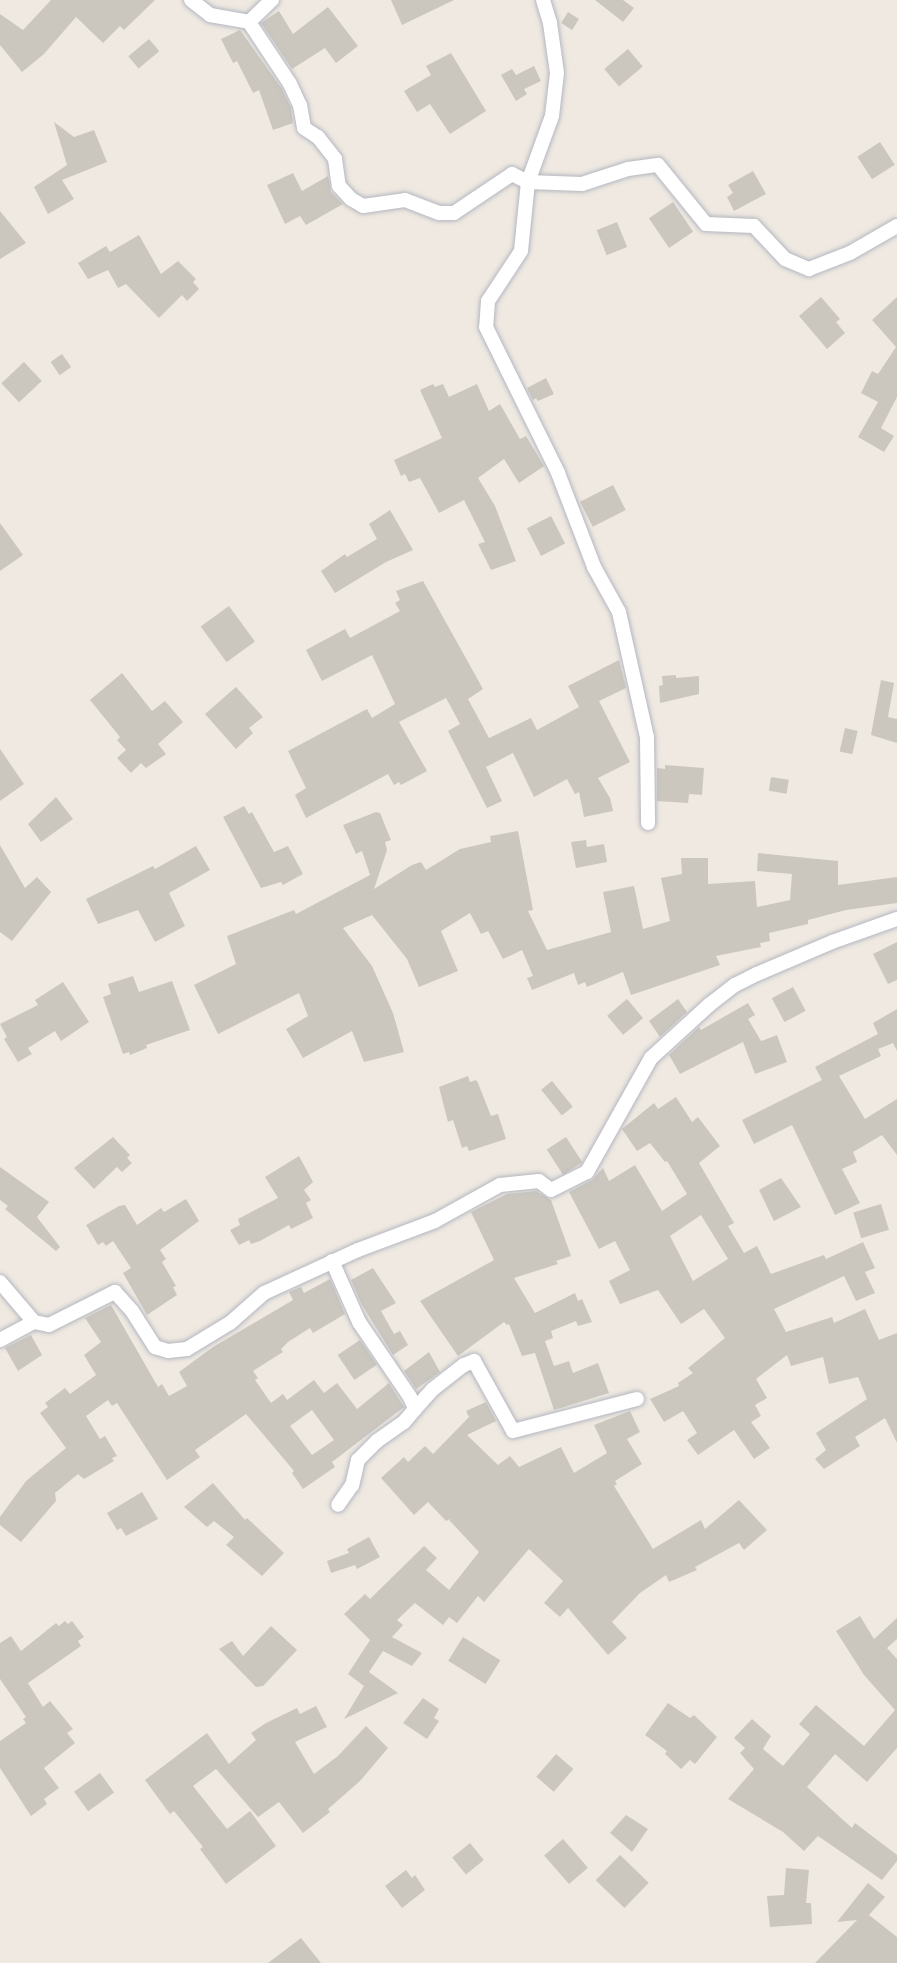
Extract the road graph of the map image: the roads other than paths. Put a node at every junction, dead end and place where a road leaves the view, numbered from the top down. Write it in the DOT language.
graph roads {
  1 [pos="191,0"];
  2 [pos="272,0"];
  3 [pos="543,0"];
  4 [pos="249,22"];
  5 [pos="528,182"];
  6 [pos="897,226"];
  7 [pos="648,823"];
  8 [pos="897,919"];
  9 [pos="332,1261"];
  10 [pos="0,1282"];
  11 [pos="34,1322"];
  12 [pos="0,1340"];
  13 [pos="637,1399"];
  14 [pos="415,1409"];
  15 [pos="338,1505"];
  1 -- 4 [label="street"];
  2 -- 4 [label="street"];
  3 -- 5 [label="street"];
  4 -- 5 [label="street"];
  5 -- 6 [label="street"];
  5 -- 7 [label="street"];
  8 -- 9 [label="street"];
  9 -- 11 [label="street"];
  9 -- 14 [label="street"];
  10 -- 11 [label="street"];
  11 -- 12 [label="street"];
  13 -- 14 [label="street"];
  14 -- 15 [label="street"];
}
